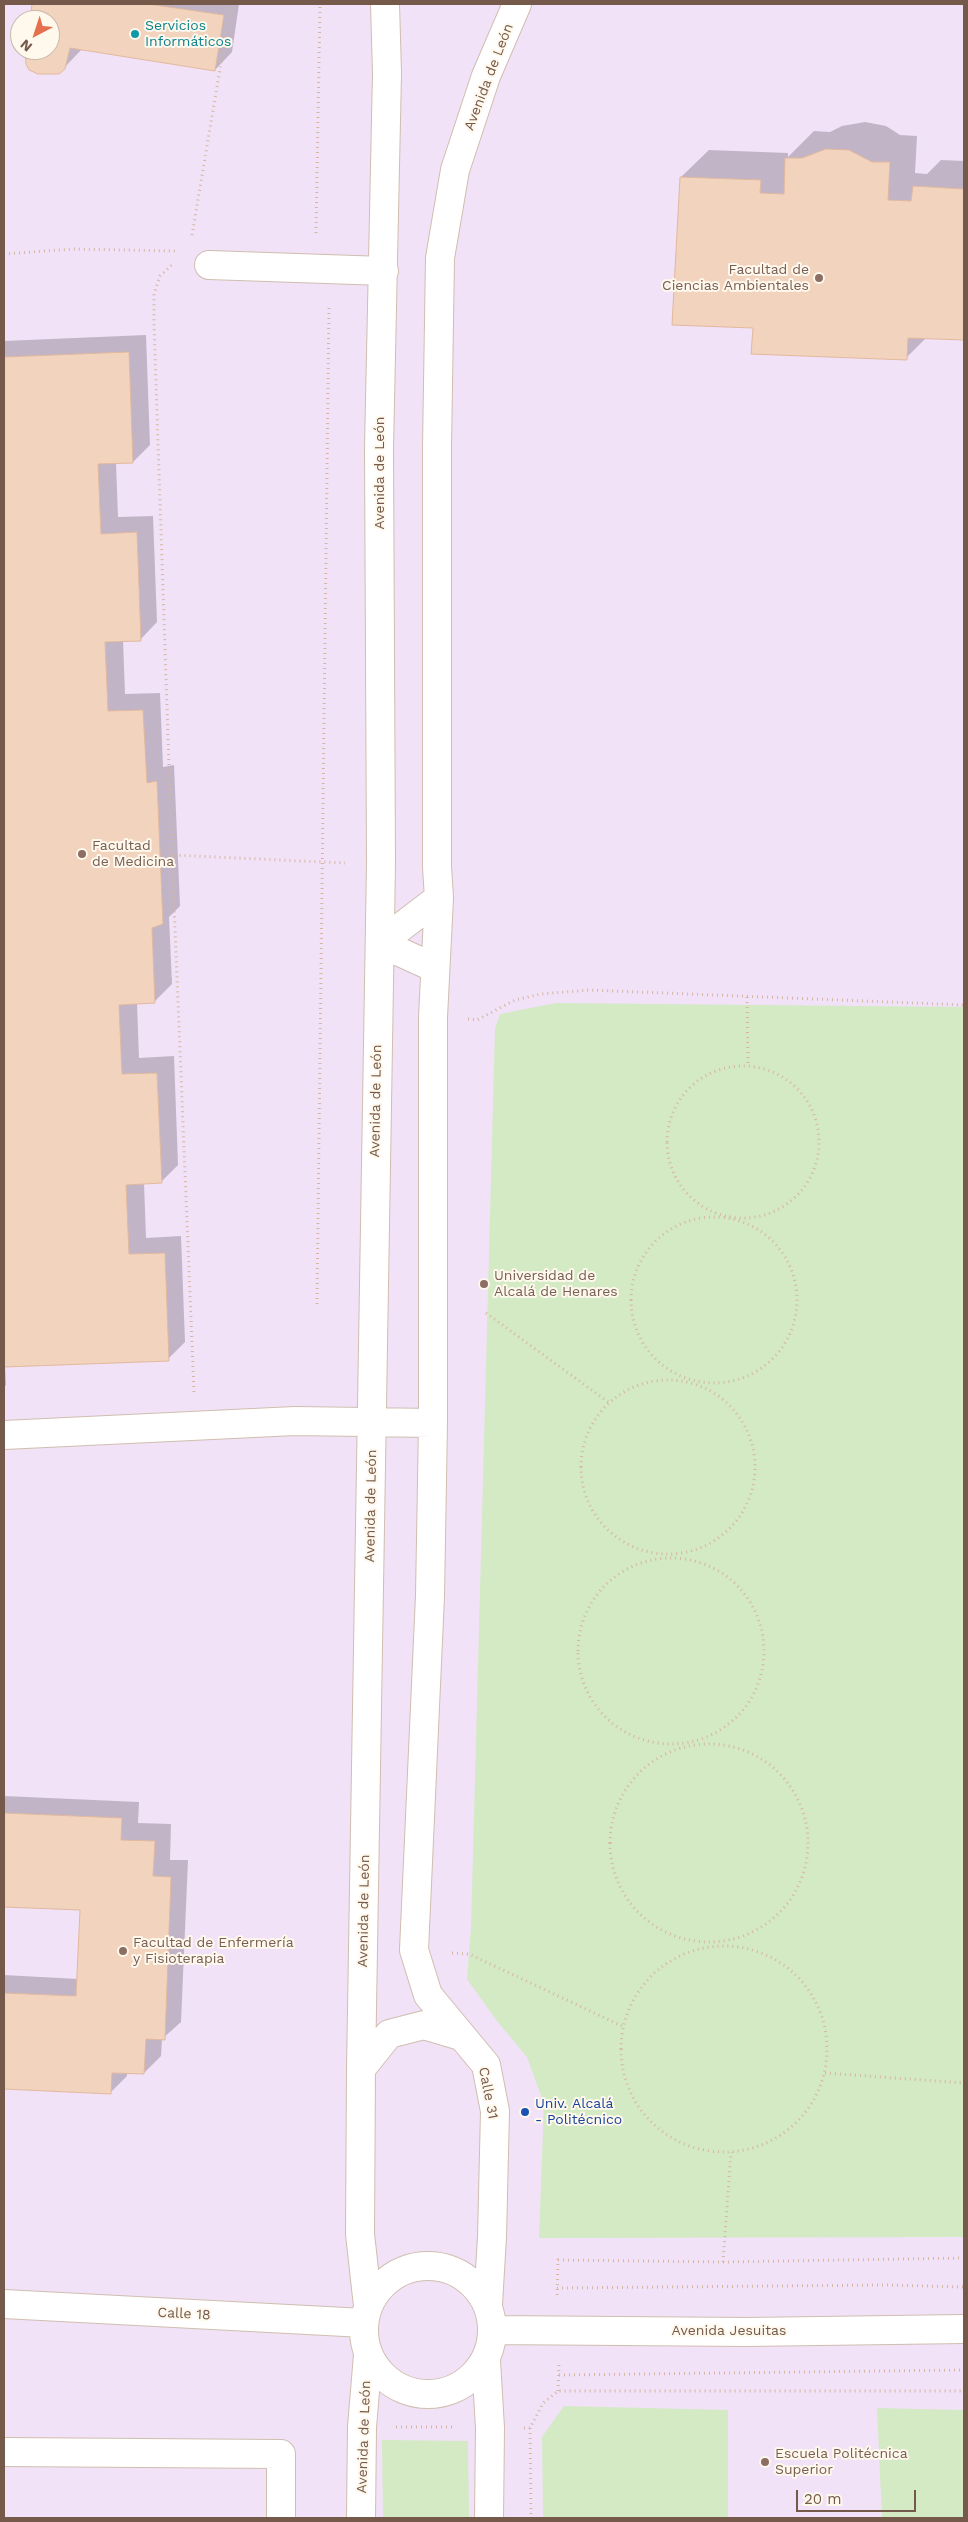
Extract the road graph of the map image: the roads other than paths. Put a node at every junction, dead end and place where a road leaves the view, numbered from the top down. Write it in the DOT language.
graph roads {
  1 [pos="386,4"];
  2 [pos="517,4"];
  3 [pos="208,266"];
  4 [pos="384,271"];
  5 [pos="439,898"];
  6 [pos="380,943"];
  7 [pos="435,968"];
  8 [pos="372,1421"];
  9 [pos="433,1423"];
  10 [pos="4,1436"];
  11 [pos="461,2036"];
  12 [pos="361,2069"];
  13 [pos="4,2304"];
  14 [pos="366,2314"];
  15 [pos="491,2317"];
  16 [pos="964,2329"];
  17 [pos="368,2355"];
  18 [pos="486,2361"];
  19 [pos="4,2452"];
  20 [pos="281,2518"];
  21 [pos="361,2518"];
  22 [pos="489,2518"];
  1 -- 4 [label="street, Avenida de León"];
  2 -- 5 [label="street, Avenida de León"];
  3 -- 4 [label="street"];
  4 -- 6 [label="street, Avenida de León"];
  5 -- 6 [label="street"];
  5 -- 7 [label="street, Avenida de León"];
  6 -- 7 [label="street"];
  6 -- 8 [label="street, Avenida de León"];
  7 -- 9 [label="street, Avenida de León"];
  8 -- 9 [label="street"];
  8 -- 10 [label="street"];
  8 -- 12 [label="street, Avenida de León"];
  9 -- 11 [label="street, Avenida de León"];
  11 -- 12 [label="street"];
  11 -- 15 [label="street, Calle 31"];
  12 -- 14 [label="street"];
  13 -- 14 [label="street, Calle 18"];
  14 -- 15 [label="street"];
  14 -- 17 [label="street"];
  15 -- 16 [label="street, Avenida Jesuitas"];
  15 -- 18 [label="street"];
  17 -- 18 [label="street"];
  17 -- 21 [label="street, Avenida de León"];
  18 -- 22 [label="street"];
  19 -- 20 [label="street"];
}
